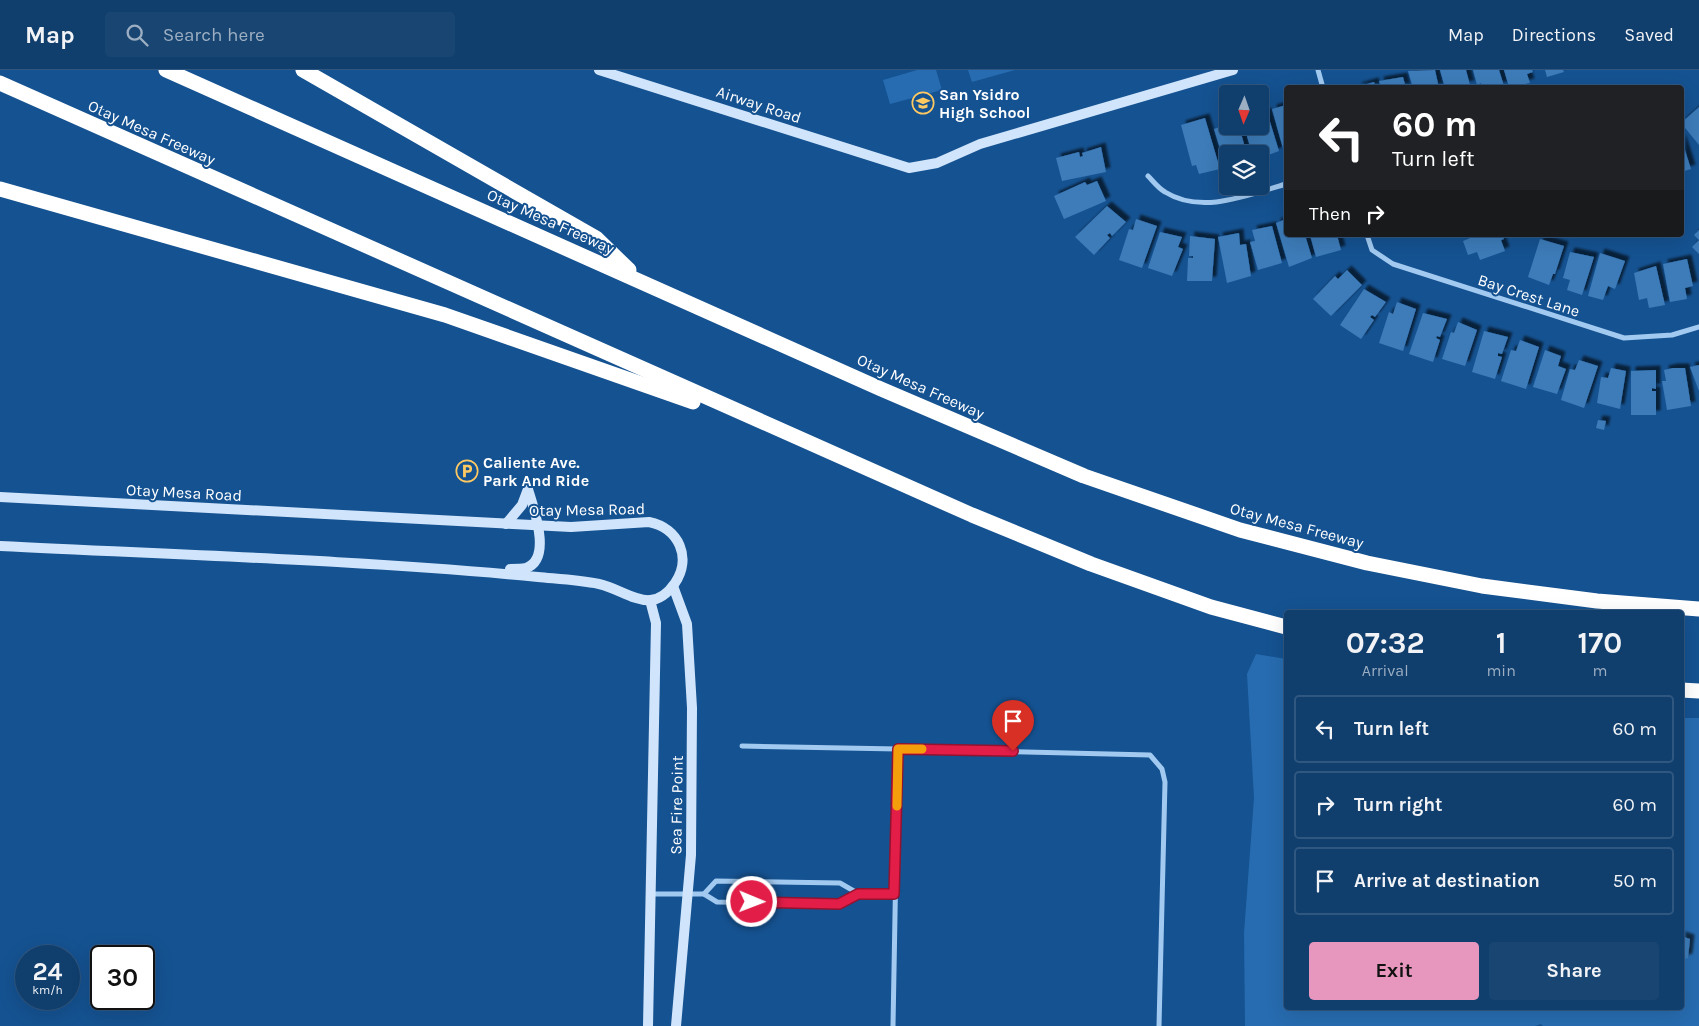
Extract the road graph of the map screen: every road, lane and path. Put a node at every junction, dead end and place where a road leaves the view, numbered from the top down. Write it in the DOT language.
graph roads {
  1 [pos="166,70"];
  2 [pos="303,70"];
  3 [pos="598,70"];
  4 [pos="1232,70"];
  5 [pos="1318,70"];
  6 [pos="0,83"];
  7 [pos="1322,85"];
  8 [pos="1148,176"];
  9 [pos="1284,185"];
  10 [pos="0,189"];
  11 [pos="1368,237"];
  12 [pos="637,278"];
  13 [pos="1699,327"];
  14 [pos="803,441"];
  15 [pos="0,497"];
  16 [pos="506,524"];
  17 [pos="539,525"];
  18 [pos="0,546"];
  19 [pos="477,571"];
  20 [pos="673,586"];
  21 [pos="650,600"];
  22 [pos="1699,609"];
  23 [pos="1284,626"];
  24 [pos="1684,690"];
  25 [pos="1699,691"];
  26 [pos="742,746"];
  27 [pos="898,749"];
  28 [pos="650,894"];
  29 [pos="687,894"];
  30 [pos="704,894"];
  31 [pos="858,894"];
  32 [pos="894,894"];
  33 [pos="648,1026"];
  34 [pos="676,1026"];
  35 [pos="893,1026"];
  36 [pos="1159,1026"];
  1 -- 12 [label="highway, Otay Mesa Freeway"];
  2 -- 12 [label="highway"];
  3 -- 4 [label="street, Airway Road"];
  5 -- 7 [label="street"];
  6 -- 14 [label="highway, Otay Mesa Freeway"];
  8 -- 9 [label="street"];
  10 -- 14 [label="highway"];
  11 -- 13 [label="street, Bay Crest Lane"];
  12 -- 22 [label="highway, Otay Mesa Freeway"];
  14 -- 23 [label="highway, Otay Mesa Freeway"];
  15 -- 16 [label="street, Otay Mesa Road"];
  16 -- 17 [label="street, Otay Mesa Road"];
  16 -- 17 [label="street"];
  17 -- 19 [label="street"];
  17 -- 20 [label="street, Otay Mesa Road"];
  18 -- 19 [label="street"];
  19 -- 21 [label="street"];
  20 -- 21 [label="street"];
  20 -- 29 [label="street, Sea Fire Point"];
  21 -- 28 [label="street, Sea Fire Point"];
  24 -- 25 [label="highway"];
  26 -- 27 [label="street"];
  27 -- 32 [label="street"];
  27 -- 36 [label="street"];
  28 -- 29 [label="street"];
  28 -- 33 [label="street, Sea Fire Point"];
  29 -- 30 [label="street"];
  29 -- 34 [label="street, Sea Fire Point"];
  30 -- 31 [label="street"];
  30 -- 31 [label="street"];
  31 -- 32 [label="street"];
  32 -- 35 [label="street"];
}
